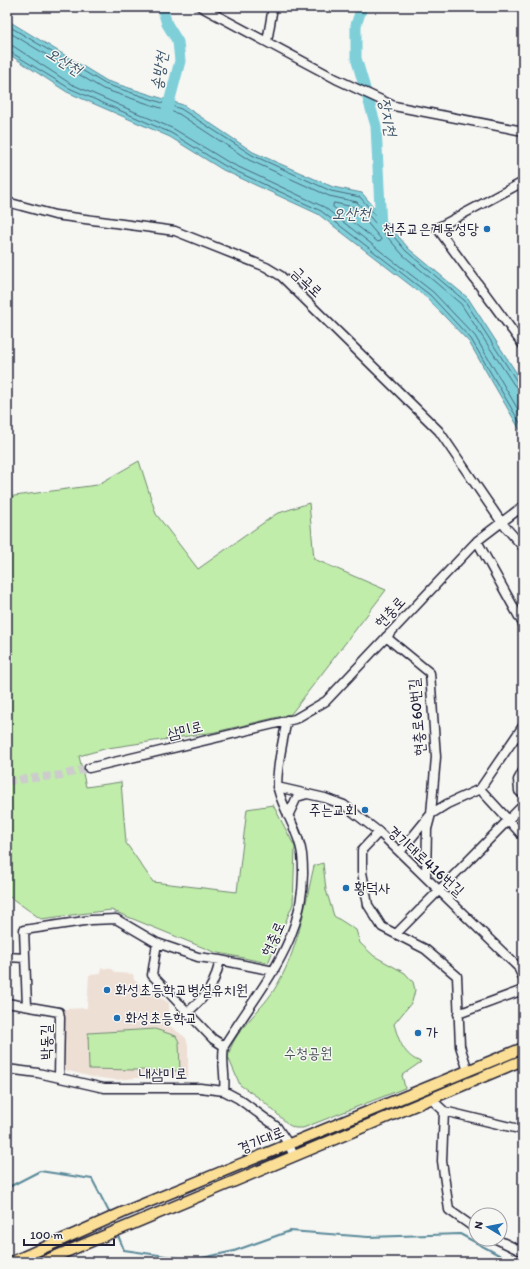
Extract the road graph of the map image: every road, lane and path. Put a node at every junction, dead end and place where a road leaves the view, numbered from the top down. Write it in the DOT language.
graph roads {
  1 [pos="201,7"];
  2 [pos="273,7"];
  3 [pos="267,42"];
  4 [pos="523,131"];
  5 [pos="523,182"];
  6 [pos="7,202"];
  7 [pos="523,345"];
  8 [pos="523,506"];
  9 [pos="502,523"];
  10 [pos="477,541"];
  11 [pos="523,547"];
  12 [pos="523,624"];
  13 [pos="386,637"];
  14 [pos="287,720"];
  15 [pos="523,726"];
  16 [pos="520,737"];
  17 [pos="89,768"];
  18 [pos="523,771"];
  19 [pos="277,787"];
  20 [pos="480,789"];
  21 [pos="307,794"];
  22 [pos="523,794"];
  23 [pos="523,805"];
  24 [pos="432,814"];
  25 [pos="288,816"];
  26 [pos="508,821"];
  27 [pos="379,832"];
  28 [pos="523,836"];
  29 [pos="400,852"];
  30 [pos="426,877"];
  31 [pos="439,890"];
  32 [pos="396,934"];
  33 [pos="157,943"];
  34 [pos="7,957"];
  35 [pos="25,958"];
  36 [pos="220,960"];
  37 [pos="274,971"];
  38 [pos="523,978"];
  39 [pos="523,990"];
  40 [pos="7,1003"];
  41 [pos="27,1006"];
  42 [pos="188,1012"];
  43 [pos="458,1014"];
  44 [pos="224,1046"];
  45 [pos="523,1048"];
  46 [pos="523,1060"];
  47 [pos="7,1069"];
  48 [pos="468,1071"];
  49 [pos="59,1077"];
  50 [pos="224,1091"];
  51 [pos="431,1099"];
  52 [pos="444,1111"];
  53 [pos="523,1130"];
  54 [pos="289,1145"];
  55 [pos="294,1156"];
  56 [pos="468,1223"];
  57 [pos="508,1245"];
  58 [pos="523,1252"];
  59 [pos="12,1262"];
  60 [pos="42,1262"];
  1 -- 3 [label="street"];
  2 -- 3 [label="street"];
  3 -- 4 [label="street"];
  5 -- 7 [label="street"];
  6 -- 9 [label="street, 금곡로"];
  8 -- 9 [label="street, 현충로"];
  9 -- 10 [label="street, 현충로"];
  9 -- 11 [label="street, 금곡로"];
  10 -- 12 [label="street"];
  10 -- 13 [label="street, 현충로"];
  13 -- 14 [label="street, 현충로"];
  13 -- 24 [label="street, 현충로60번길"];
  14 -- 17 [label="street, 삼미로"];
  14 -- 19 [label="street"];
  15 -- 16 [label="street"];
  16 -- 20 [label="street"];
  18 -- 22 [label="street"];
  19 -- 21 [label="street"];
  19 -- 25 [label="street, 현충로"];
  20 -- 24 [label="street"];
  20 -- 26 [label="street"];
  21 -- 25 [label="street"];
  21 -- 27 [label="street"];
  23 -- 26 [label="street"];
  24 -- 29 [label="street"];
  24 -- 30 [label="street, 현충로60번길"];
  25 -- 37 [label="street, 현충로"];
  26 -- 28 [label="street"];
  26 -- 31 [label="street"];
  27 -- 29 [label="street, 경기대로416번길"];
  27 -- 32 [label="street, 경기대로416번길"];
  29 -- 30 [label="street, 경기대로416번길"];
  30 -- 31 [label="street, 경기대로416번길"];
  31 -- 32 [label="street"];
  31 -- 38 [label="street, 경기대로416번길"];
  32 -- 43 [label="street, 경기대로416번길"];
  33 -- 35 [label="street"];
  33 -- 36 [label="street"];
  33 -- 42 [label="street"];
  34 -- 35 [label="street"];
  35 -- 41 [label="street"];
  36 -- 37 [label="street"];
  36 -- 42 [label="street"];
  37 -- 44 [label="street, 현충로"];
  39 -- 43 [label="street"];
  40 -- 41 [label="street, 박동길"];
  41 -- 49 [label="street, 박동길"];
  42 -- 44 [label="street"];
  43 -- 48 [label="street, 경기대로416번길"];
  44 -- 50 [label="street"];
  45 -- 48 [label="main road, 경기대로"];
  46 -- 51 [label="main road, 경기대로"];
  47 -- 49 [label="street, 내삼미로"];
  48 -- 54 [label="main road, 경기대로"];
  49 -- 50 [label="street, 내삼미로"];
  50 -- 54 [label="street, 내삼미로"];
  51 -- 52 [label="street"];
  51 -- 55 [label="main road, 경기대로"];
  52 -- 53 [label="street"];
  52 -- 56 [label="street"];
  54 -- 55 [label="street, 내삼미로"];
  54 -- 59 [label="main road, 경기대로"];
  55 -- 60 [label="main road, 경기대로"];
  57 -- 58 [label="street"];
}
